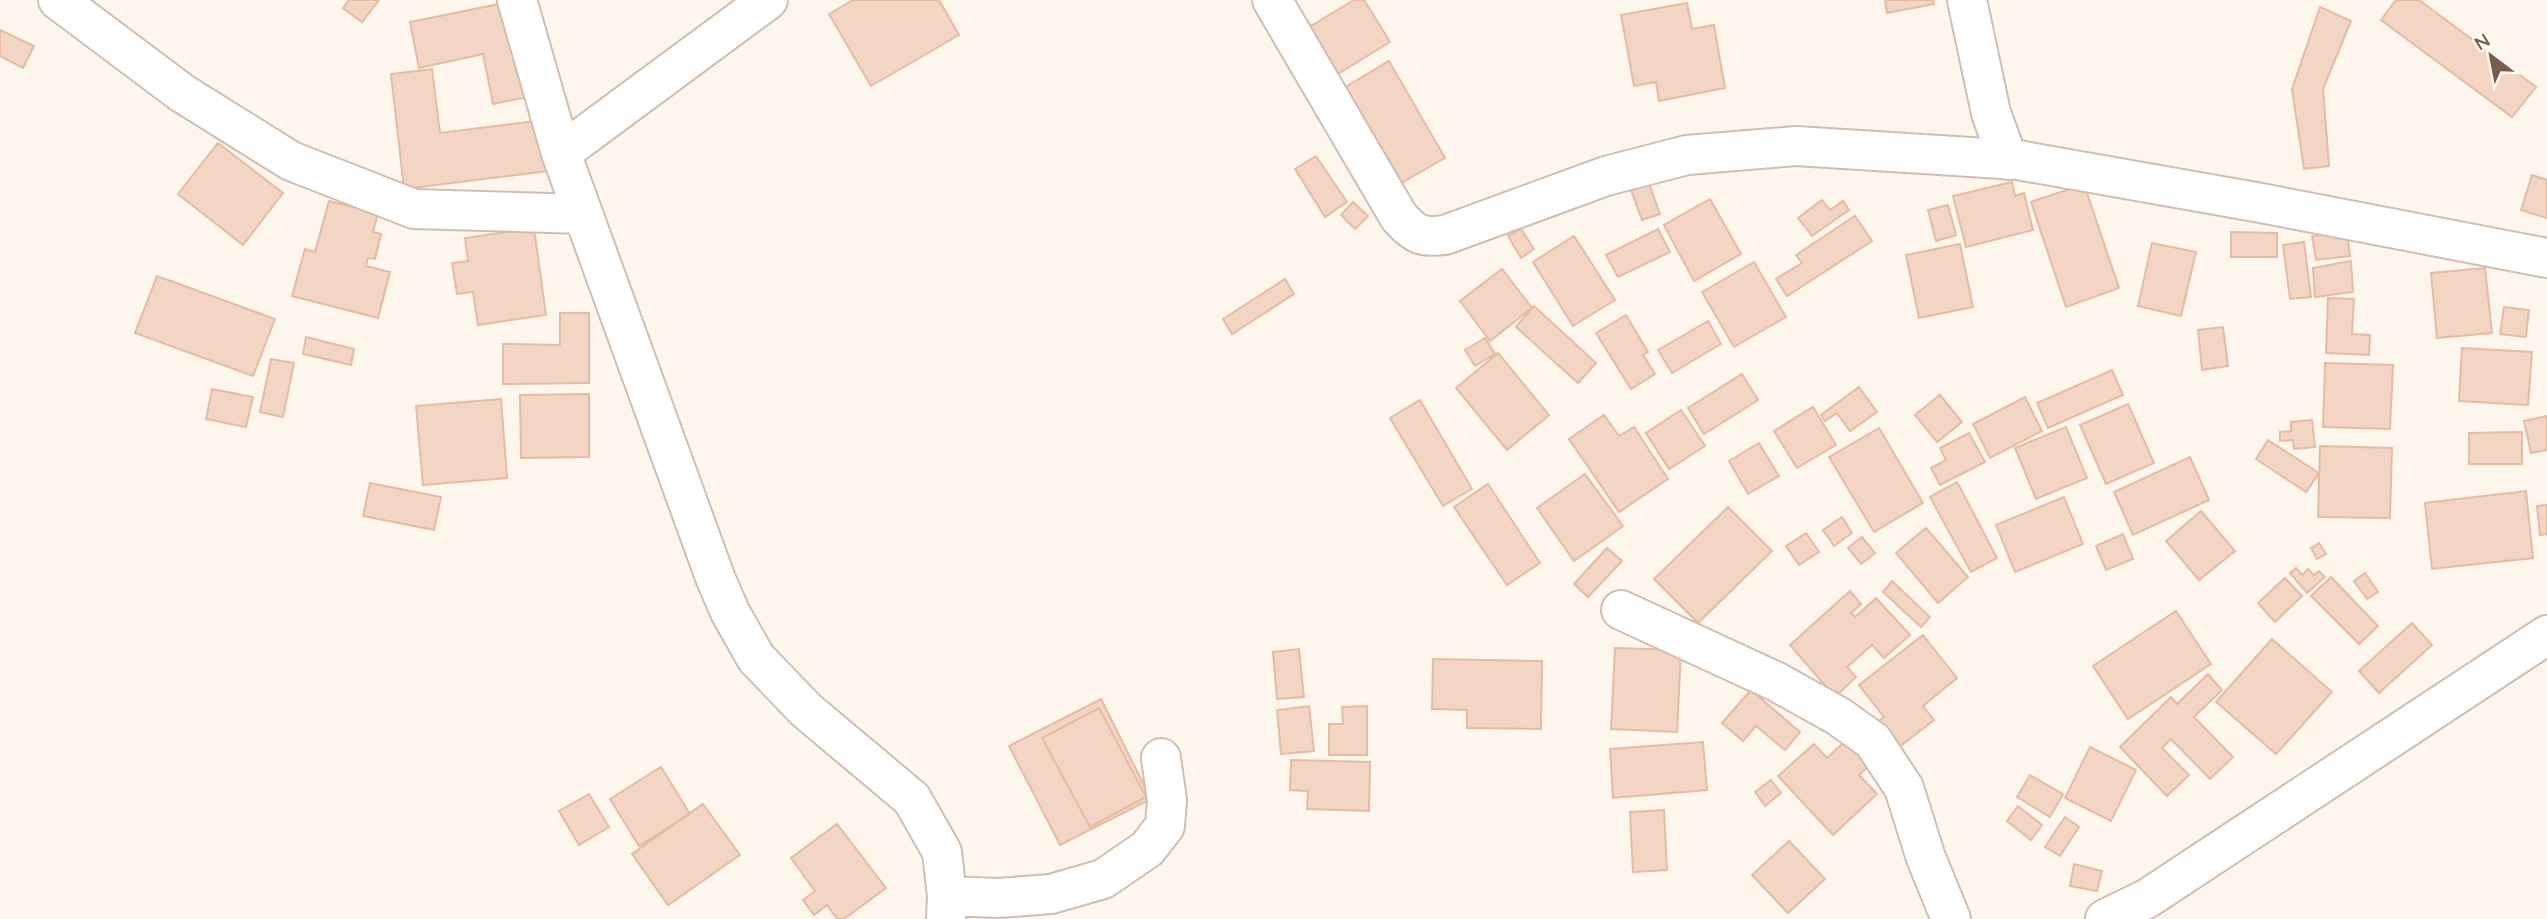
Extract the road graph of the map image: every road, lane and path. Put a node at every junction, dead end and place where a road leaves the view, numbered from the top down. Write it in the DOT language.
graph roads {
  1 [pos="58,0"];
  2 [pos="517,0"];
  3 [pos="768,0"];
  4 [pos="1272,0"];
  5 [pos="1967,0"];
  6 [pos="561,153"];
  7 [pos="2008,160"];
  8 [pos="583,214"];
  9 [pos="2547,258"];
  10 [pos="1620,610"];
  11 [pos="2547,635"];
  12 [pos="1161,758"];
  13 [pos="947,908"];
  14 [pos="1951,919"];
  15 [pos="2105,919"];
  1 -- 8 [label="street"];
  2 -- 6 [label="street"];
  3 -- 6 [label="street"];
  4 -- 7 [label="street"];
  5 -- 7 [label="street"];
  6 -- 8 [label="street"];
  7 -- 9 [label="street"];
  8 -- 13 [label="street"];
  10 -- 14 [label="street"];
  11 -- 15 [label="street"];
  12 -- 13 [label="street"];
}
